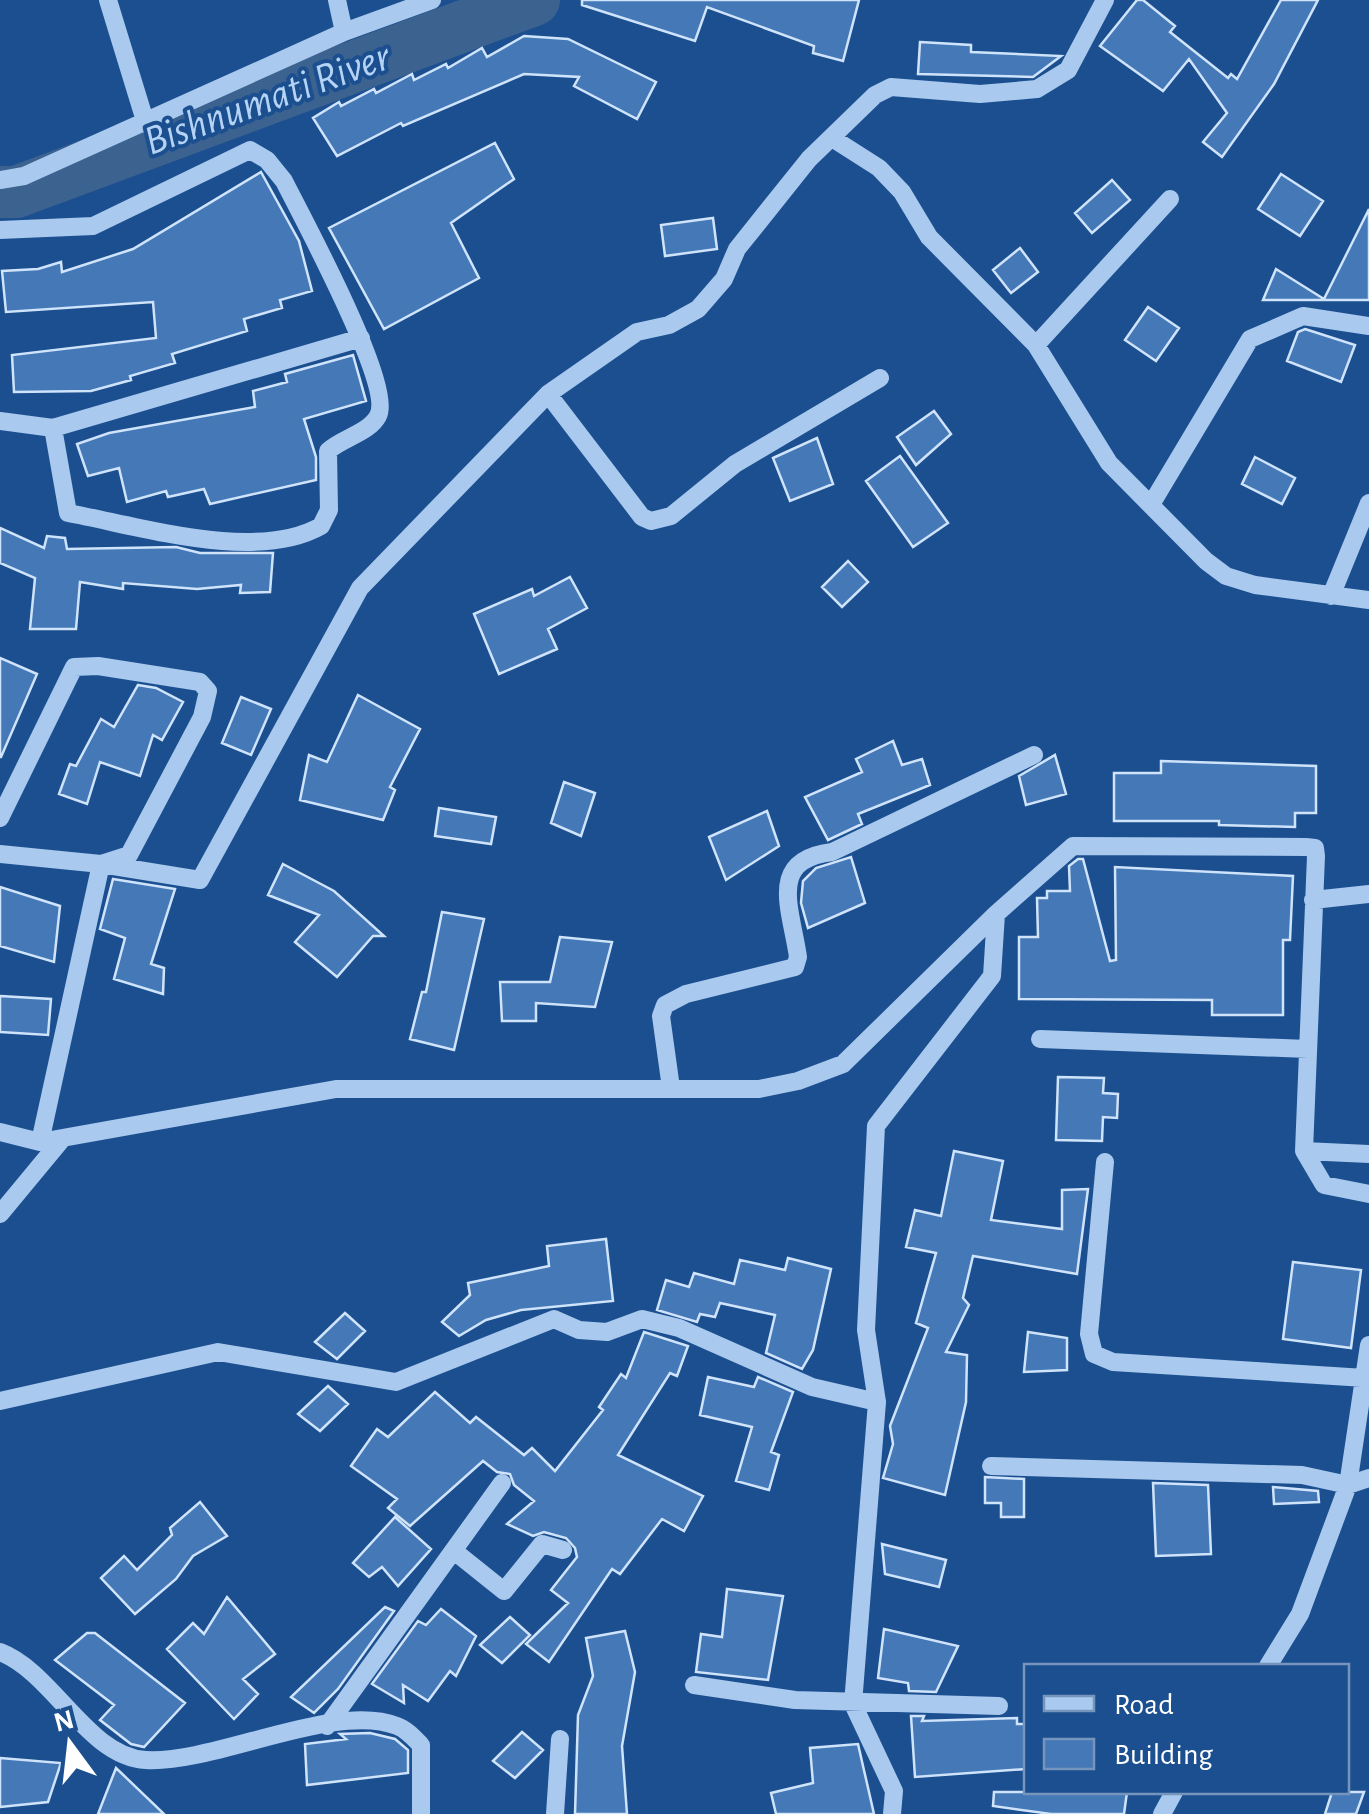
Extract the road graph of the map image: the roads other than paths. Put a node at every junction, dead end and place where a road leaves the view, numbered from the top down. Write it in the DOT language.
graph roads {
  1 [pos="108,0"];
  2 [pos="337,0"];
  3 [pos="432,0"];
  4 [pos="1105,0"];
  5 [pos="344,32"];
  6 [pos="146,124"];
  7 [pos="832,138"];
  8 [pos="0,180"];
  9 [pos="1170,199"];
  10 [pos="0,230"];
  11 [pos="1369,326"];
  12 [pos="361,338"];
  13 [pos="1036,345"];
  14 [pos="880,378"];
  15 [pos="548,394"];
  16 [pos="0,421"];
  17 [pos="53,428"];
  18 [pos="1152,502"];
  19 [pos="1369,503"];
  20 [pos="1331,596"];
  21 [pos="1369,600"];
  22 [pos="1034,755"];
  23 [pos="0,818"];
  24 [pos="0,854"];
  25 [pos="102,864"];
  26 [pos="1369,894"];
  27 [pos="1313,900"];
  28 [pos="996,914"];
  29 [pos="1040,1039"];
  30 [pos="1308,1049"];
  31 [pos="671,1088"];
  32 [pos="0,1132"];
  33 [pos="63,1138"];
  34 [pos="40,1142"];
  35 [pos="1304,1151"];
  36 [pos="1369,1154"];
  37 [pos="1105,1162"];
  38 [pos="1369,1194"];
  39 [pos="0,1214"];
  40 [pos="1369,1345"];
  41 [pos="1364,1378"];
  42 [pos="0,1402"];
  43 [pos="877,1402"];
  44 [pos="991,1466"];
  45 [pos="1369,1478"];
  46 [pos="502,1484"];
  47 [pos="1348,1485"];
  48 [pos="564,1550"];
  49 [pos="454,1551"];
  50 [pos="0,1652"];
  51 [pos="1269,1664"];
  52 [pos="694,1685"];
  53 [pos="853,1704"];
  54 [pos="1000,1706"];
  55 [pos="327,1726"];
  56 [pos="560,1739"];
  57 [pos="422,1814"];
  58 [pos="555,1814"];
  59 [pos="892,1814"];
  1 -- 6 [label="street"];
  2 -- 5 [label="street"];
  3 -- 5 [label="street"];
  4 -- 7 [label="street"];
  5 -- 6 [label="street"];
  6 -- 8 [label="street"];
  7 -- 13 [label="street"];
  7 -- 15 [label="street"];
  9 -- 13 [label="street"];
  10 -- 12 [label="street"];
  11 -- 18 [label="street"];
  12 -- 17 [label="street"];
  12 -- 17 [label="street"];
  13 -- 18 [label="street"];
  14 -- 15 [label="street"];
  15 -- 25 [label="street"];
  16 -- 17 [label="street"];
  18 -- 20 [label="street"];
  19 -- 20 [label="street"];
  20 -- 21 [label="street"];
  22 -- 31 [label="street"];
  23 -- 25 [label="street"];
  24 -- 25 [label="street"];
  25 -- 34 [label="street"];
  26 -- 27 [label="street"];
  27 -- 28 [label="street"];
  27 -- 30 [label="street"];
  28 -- 31 [label="street"];
  28 -- 43 [label="street"];
  29 -- 30 [label="street"];
  30 -- 35 [label="street"];
  31 -- 33 [label="street"];
  32 -- 34 [label="street"];
  33 -- 34 [label="street"];
  33 -- 39 [label="street"];
  35 -- 36 [label="street"];
  35 -- 38 [label="street"];
  37 -- 41 [label="street"];
  40 -- 41 [label="street"];
  41 -- 47 [label="street"];
  42 -- 43 [label="street"];
  43 -- 53 [label="street"];
  44 -- 47 [label="street"];
  45 -- 47 [label="street"];
  46 -- 49 [label="street"];
  47 -- 51 [label="street"];
  48 -- 49 [label="street"];
  49 -- 55 [label="street"];
  50 -- 55 [label="street"];
  52 -- 53 [label="street"];
  53 -- 54 [label="street"];
  53 -- 59 [label="street"];
  55 -- 57 [label="street"];
  56 -- 58 [label="street"];
}
